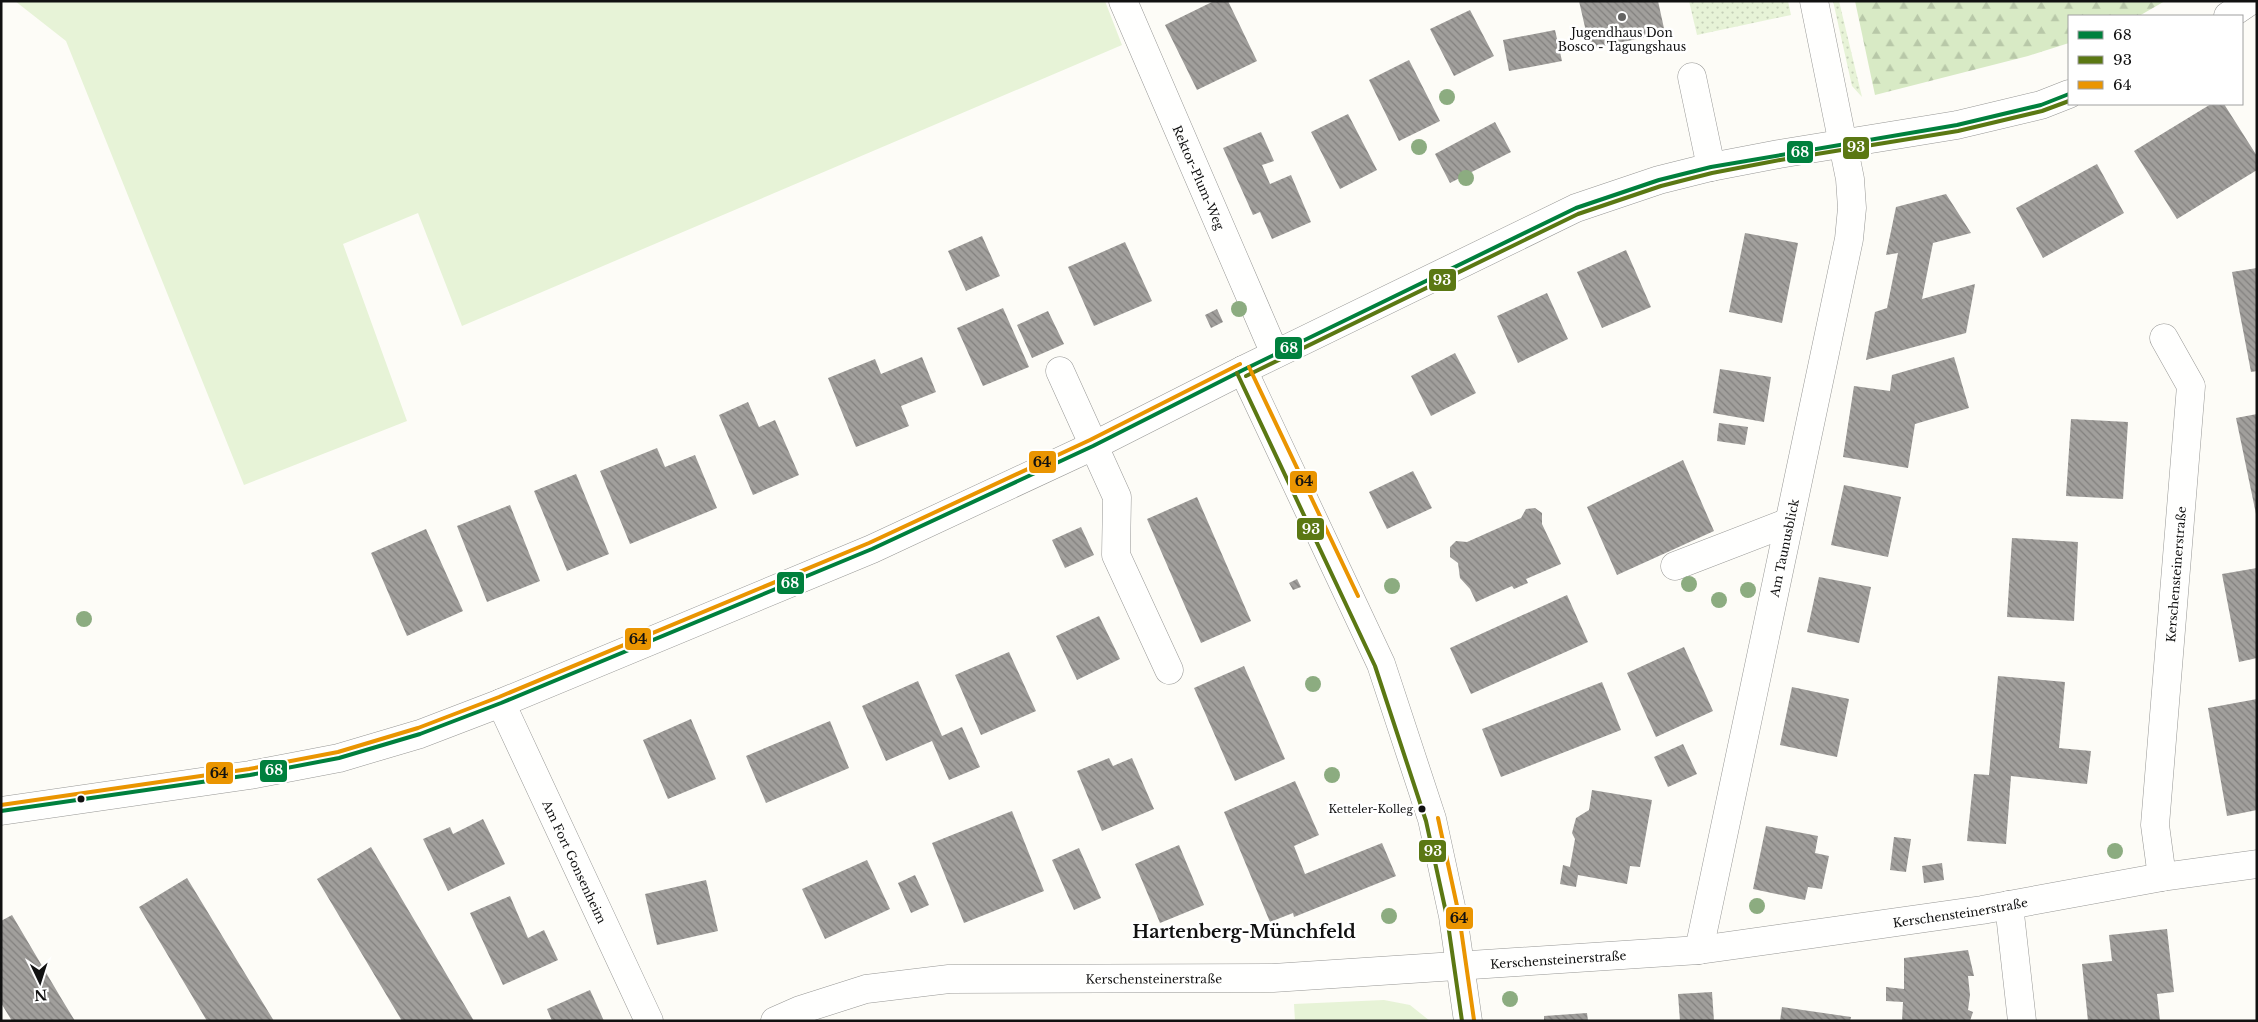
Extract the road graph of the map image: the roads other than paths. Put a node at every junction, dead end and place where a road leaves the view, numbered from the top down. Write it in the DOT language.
graph roads {
  1 [pos="1123,1"];
  2 [pos="1814,1"];
  3 [pos="2250,1"];
  4 [pos="2229,15"];
  5 [pos="1692,77"];
  6 [pos="2068,94"];
  7 [pos="1843,144"];
  8 [pos="1711,167"];
  9 [pos="2164,338"];
  10 [pos="1275,354"];
  11 [pos="1060,370"];
  12 [pos="1243,370"];
  13 [pos="1093,446"];
  14 [pos="1789,522"];
  15 [pos="1675,566"];
  16 [pos="1169,670"];
  17 [pos="501,703"];
  18 [pos="1,811"];
  19 [pos="2257,864"];
  20 [pos="2162,877"];
  21 [pos="2008,905"];
  22 [pos="1699,950"];
  23 [pos="1460,965"];
  24 [pos="649,1021"];
  25 [pos="775,1021"];
  26 [pos="1468,1021"];
  27 [pos="2022,1021"];
  1 -- 10 [label="street, Rektor-Plum-Weg"];
  2 -- 7 [label="street, Am Taunusblick"];
  3 -- 4 [label="street"];
  5 -- 8 [label="street"];
  6 -- 7 [label="street"];
  7 -- 8 [label="street"];
  7 -- 14 [label="street, Am Taunusblick"];
  8 -- 10 [label="street"];
  9 -- 20 [label="street, Kerschensteinerstraße"];
  10 -- 12 [label="street"];
  11 -- 13 [label="street"];
  12 -- 13 [label="street"];
  12 -- 23 [label="street"];
  13 -- 16 [label="street"];
  13 -- 17 [label="street"];
  14 -- 15 [label="street"];
  14 -- 22 [label="street, Am Taunusblick"];
  17 -- 18 [label="street"];
  17 -- 24 [label="street, Am Fort Gonsenheim"];
  19 -- 20 [label="street, Kerschensteinerstraße"];
  20 -- 21 [label="street, Kerschensteinerstraße"];
  21 -- 22 [label="street, Kerschensteinerstraße"];
  21 -- 27 [label="street"];
  22 -- 23 [label="street, Kerschensteinerstraße"];
  23 -- 25 [label="street, Kerschensteinerstraße"];
  23 -- 26 [label="street"];
}
